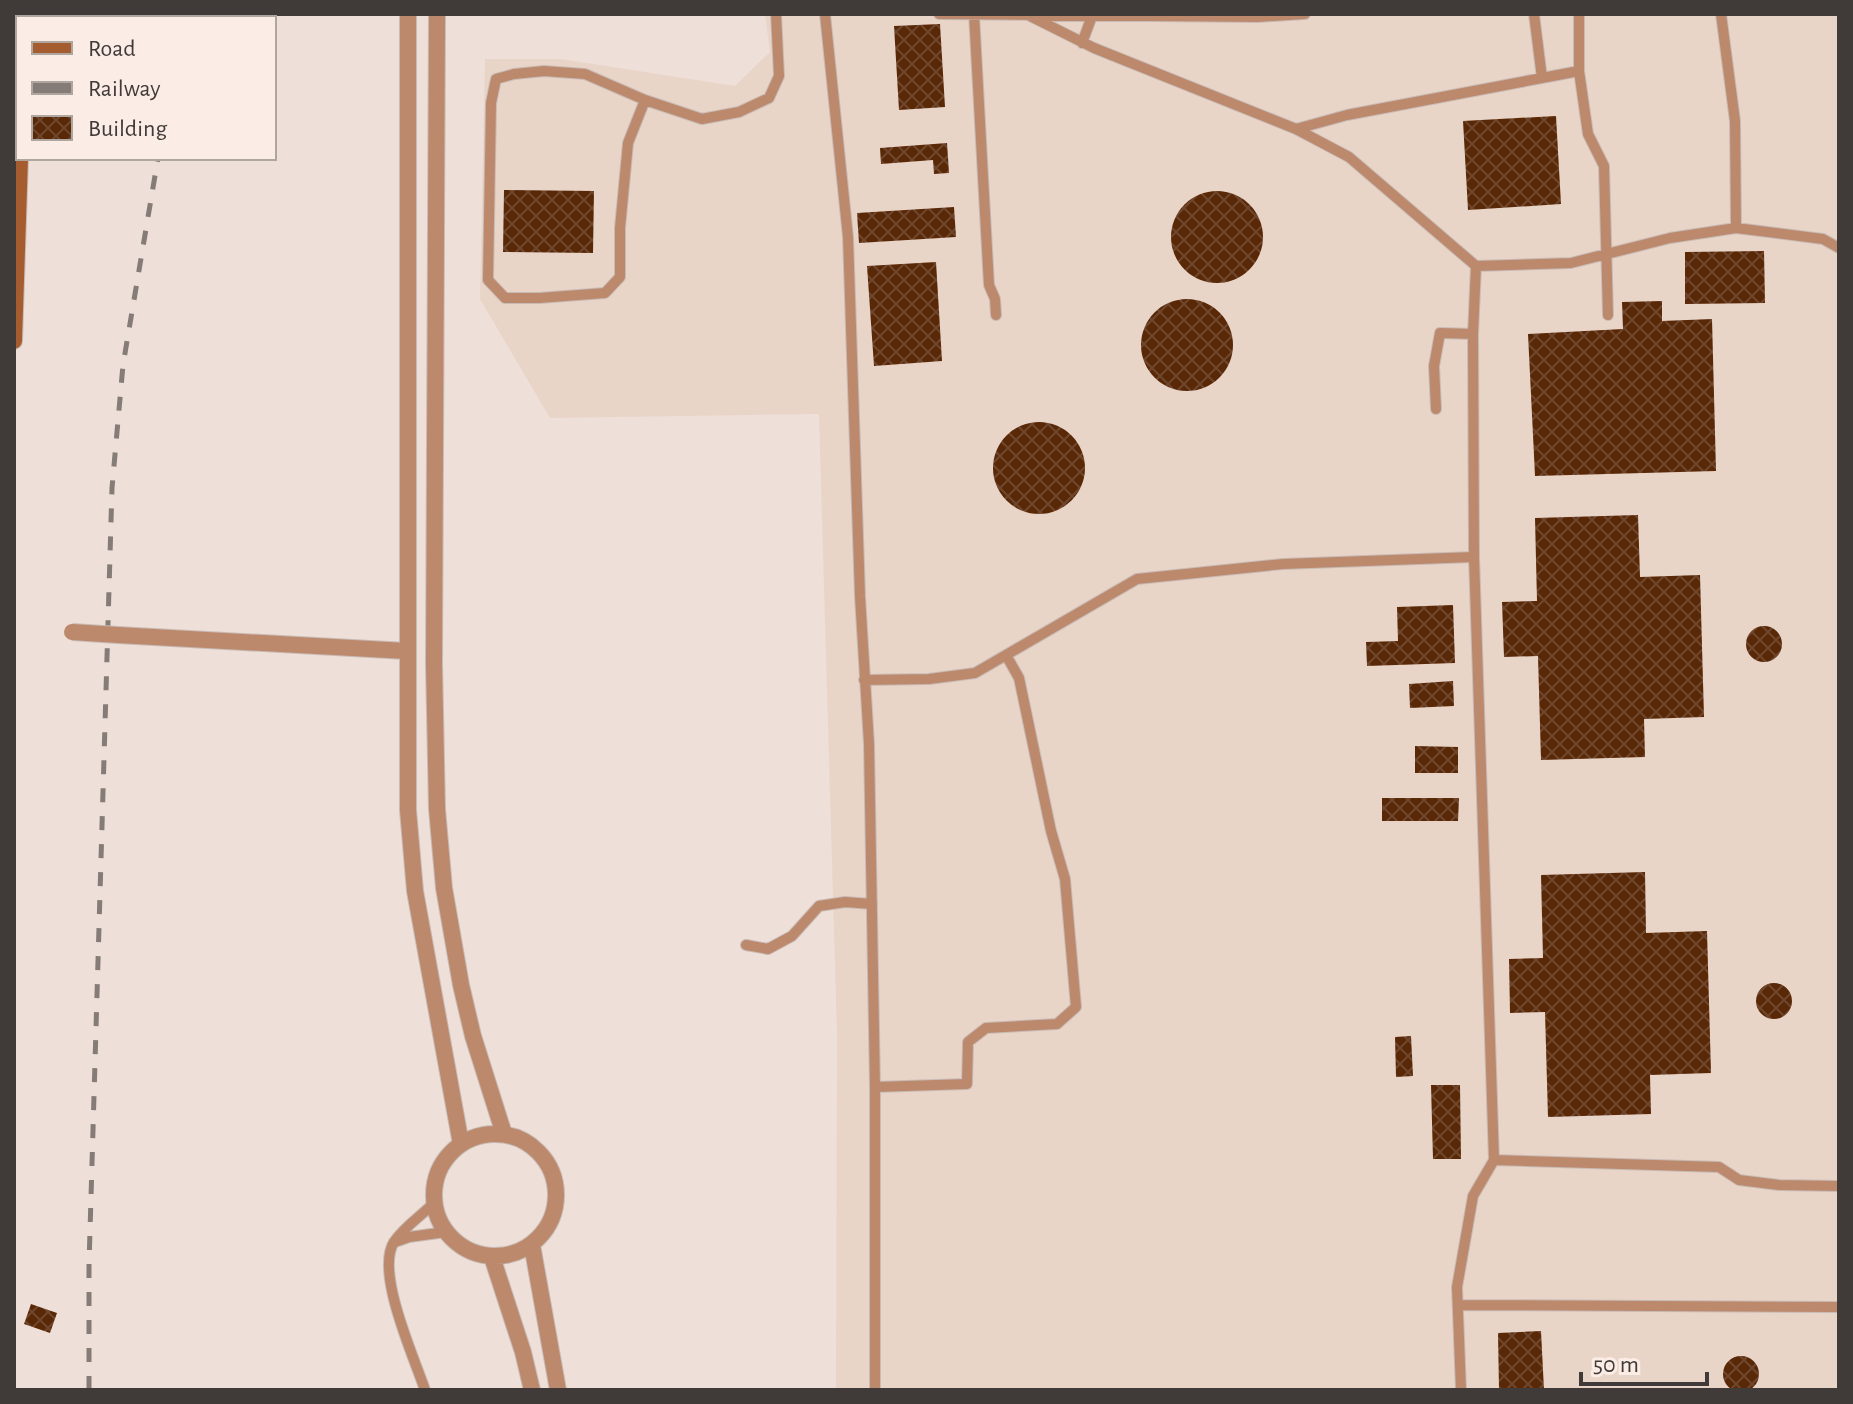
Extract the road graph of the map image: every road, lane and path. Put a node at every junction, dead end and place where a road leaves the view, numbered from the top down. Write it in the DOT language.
graph roads {
  1 [pos="408,14"];
  2 [pos="437,14"];
  3 [pos="776,14"];
  4 [pos="825,14"];
  5 [pos="939,14"];
  6 [pos="1305,14"];
  7 [pos="1534,14"];
  8 [pos="1579,14"];
  9 [pos="1721,14"];
  10 [pos="974,15"];
  11 [pos="1026,15"];
  12 [pos="1092,16"];
  13 [pos="1082,43"];
  14 [pos="1579,71"];
  15 [pos="1542,78"];
  16 [pos="645,100"];
  17 [pos="1296,129"];
  18 [pos="20,160"];
  19 [pos="1736,228"];
  20 [pos="1839,248"];
  21 [pos="1605,257"];
  22 [pos="1476,266"];
  23 [pos="996,315"];
  24 [pos="1608,315"];
  25 [pos="1473,334"];
  26 [pos="14,341"];
  27 [pos="1436,409"];
  28 [pos="1474,557"];
  29 [pos="72,632"];
  30 [pos="406,651"];
  31 [pos="1006,655"];
  32 [pos="864,680"];
  33 [pos="872,904"];
  34 [pos="746,945"];
  35 [pos="875,1087"];
  36 [pos="504,1134"];
  37 [pos="461,1144"];
  38 [pos="1494,1160"];
  39 [pos="1839,1186"];
  40 [pos="434,1203"];
  41 [pos="446,1232"];
  42 [pos="394,1243"];
  43 [pos="532,1245"];
  44 [pos="492,1257"];
  45 [pos="1458,1305"];
  46 [pos="1839,1307"];
  47 [pos="425,1390"];
  48 [pos="532,1390"];
  49 [pos="558,1390"];
  50 [pos="875,1390"];
  51 [pos="1461,1390"];
  1 -- 30 [label="street"];
  2 -- 36 [label="street"];
  3 -- 16 [label="lane"];
  4 -- 32 [label="lane"];
  5 -- 10 [label="lane"];
  6 -- 12 [label="lane"];
  7 -- 15 [label="lane"];
  8 -- 14 [label="lane"];
  9 -- 19 [label="lane"];
  10 -- 11 [label="lane"];
  10 -- 23 [label="lane"];
  11 -- 12 [label="lane"];
  11 -- 13 [label="lane"];
  12 -- 13 [label="lane"];
  13 -- 17 [label="lane"];
  14 -- 15 [label="lane"];
  14 -- 21 [label="lane"];
  15 -- 17 [label="lane"];
  16 -- 16 [label="lane"];
  17 -- 22 [label="lane"];
  18 -- 26 [label="street"];
  19 -- 20 [label="lane"];
  19 -- 21 [label="lane"];
  21 -- 22 [label="lane"];
  21 -- 24 [label="lane"];
  22 -- 25 [label="lane"];
  25 -- 27 [label="lane"];
  25 -- 28 [label="lane"];
  28 -- 31 [label="lane"];
  28 -- 38 [label="lane"];
  29 -- 30 [label="street, bridge"];
  30 -- 37 [label="street"];
  31 -- 32 [label="lane"];
  31 -- 35 [label="lane"];
  32 -- 33 [label="lane"];
  33 -- 34 [label="lane"];
  33 -- 35 [label="lane"];
  35 -- 50 [label="lane"];
  36 -- 37 [label="street"];
  36 -- 43 [label="street"];
  37 -- 40 [label="street"];
  38 -- 39 [label="lane"];
  38 -- 45 [label="lane"];
  40 -- 41 [label="street"];
  40 -- 42 [label="lane"];
  41 -- 42 [label="lane"];
  41 -- 44 [label="street"];
  42 -- 47 [label="lane"];
  43 -- 44 [label="street"];
  43 -- 49 [label="street"];
  44 -- 48 [label="street"];
  45 -- 46 [label="lane"];
  45 -- 51 [label="lane"];
}
